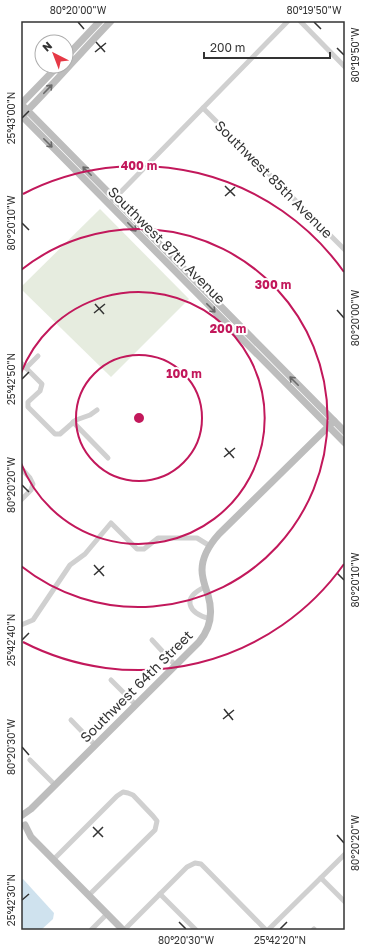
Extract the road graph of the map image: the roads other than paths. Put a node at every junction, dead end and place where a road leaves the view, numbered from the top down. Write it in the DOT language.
graph roads {
  1 [pos="100,21"];
  2 [pos="111,21"];
  3 [pos="288,21"];
  4 [pos="300,21"];
  5 [pos="74,49"];
  6 [pos="345,67"];
  7 [pos="50,74"];
  8 [pos="21,104"];
  9 [pos="203,108"];
  10 [pos="23,115"];
  11 [pos="114,199"];
  12 [pos="109,204"];
  13 [pos="160,245"];
  14 [pos="154,250"];
  15 [pos="345,250"];
  16 [pos="190,276"];
  17 [pos="185,281"];
  18 [pos="204,290"];
  19 [pos="199,295"];
  20 [pos="232,318"];
  21 [pos="226,323"];
  22 [pos="38,356"];
  23 [pos="21,363"];
  24 [pos="26,368"];
  25 [pos="282,368"];
  26 [pos="276,373"];
  27 [pos="322,409"];
  28 [pos="97,410"];
  29 [pos="316,414"];
  30 [pos="334,421"];
  31 [pos="73,422"];
  32 [pos="328,427"];
  33 [pos="345,432"];
  34 [pos="345,443"];
  35 [pos="108,458"];
  36 [pos="21,468"];
  37 [pos="21,500"];
  38 [pos="210,546"];
  39 [pos="205,587"];
  40 [pos="210,619"];
  41 [pos="21,625"];
  42 [pos="152,640"];
  43 [pos="176,666"];
  44 [pos="111,680"];
  45 [pos="136,705"];
  46 [pos="71,720"];
  47 [pos="95,745"];
  48 [pos="30,760"];
  49 [pos="55,785"];
  50 [pos="22,824"];
  51 [pos="345,854"];
  52 [pos="54,859"];
  53 [pos="321,878"];
  54 [pos="160,894"];
  55 [pos="89,895"];
  56 [pos="345,902"];
  57 [pos="107,914"];
  58 [pos="91,930"];
  59 [pos="124,930"];
  60 [pos="196,930"];
  61 [pos="267,930"];
  1 -- 5 [label="main road"];
  10 -- 2 [label="main road, one-way"];
  3 -- 9 [label="street"];
  4 -- 6 [label="street"];
  7 -- 8 [label="main road"];
  8 -- 10 [label="main road, Southwest 87th Avenue"];
  9 -- 11 [label="street"];
  9 -- 15 [label="street, Southwest 85th Avenue"];
  11 -- 10 [label="main road, Southwest 87th Avenue, one-way"];
  10 -- 12 [label="main road, Southwest 87th Avenue, one-way"];
  11 -- 12 [label="street"];
  11 -- 13 [label="main road, Southwest 87th Avenue"];
  12 -- 14 [label="main road, Southwest 87th Avenue, one-way"];
  13 -- 14 [label="main road"];
  13 -- 16 [label="main road, Southwest 87th Avenue"];
  14 -- 17 [label="main road, Southwest 87th Avenue"];
  16 -- 17 [label="main road"];
  16 -- 18 [label="main road, Southwest 87th Avenue"];
  17 -- 19 [label="main road, Southwest 87th Avenue"];
  18 -- 19 [label="main road"];
  18 -- 20 [label="main road, Southwest 87th Avenue"];
  19 -- 21 [label="main road, Southwest 87th Avenue, one-way"];
  20 -- 21 [label="main road"];
  20 -- 25 [label="main road, Southwest 87th Avenue"];
  21 -- 26 [label="main road, Southwest 87th Avenue"];
  22 -- 24 [label="street"];
  23 -- 24 [label="street"];
  24 -- 31 [label="street"];
  25 -- 26 [label="main road"];
  27 -- 25 [label="main road, Southwest 87th Avenue, one-way"];
  26 -- 29 [label="main road, Southwest 87th Avenue"];
  27 -- 29 [label="main road"];
  27 -- 30 [label="main road, Southwest 87th Avenue"];
  28 -- 31 [label="street"];
  29 -- 32 [label="main road, Southwest 87th Avenue"];
  30 -- 32 [label="main road, Southwest 64th Street"];
  30 -- 33 [label="main road, Southwest 87th Avenue"];
  31 -- 35 [label="street"];
  32 -- 34 [label="main road, Southwest 87th Avenue"];
  32 -- 38 [label="main road, Southwest 64th Street"];
  36 -- 37 [label="street"];
  38 -- 39 [label="main road, Southwest 64th Street"];
  38 -- 41 [label="street"];
  39 -- 40 [label="main road, Southwest 64th Street"];
  39 -- 40 [label="street"];
  40 -- 43 [label="main road, Southwest 64th Street"];
  42 -- 43 [label="street"];
  43 -- 45 [label="main road, Southwest 64th Street"];
  44 -- 45 [label="street"];
  45 -- 47 [label="main road, Southwest 64th Street"];
  46 -- 47 [label="street"];
  47 -- 49 [label="main road, Southwest 64th Street"];
  48 -- 49 [label="street"];
  49 -- 50 [label="main road, Southwest 64th Street"];
  50 -- 52 [label="main road"];
  51 -- 53 [label="street"];
  52 -- 55 [label="main road"];
  52 -- 55 [label="street"];
  53 -- 56 [label="street"];
  53 -- 61 [label="street"];
  54 -- 59 [label="street"];
  54 -- 60 [label="street"];
  54 -- 61 [label="street"];
  55 -- 57 [label="main road"];
  57 -- 58 [label="street"];
  57 -- 59 [label="main road"];
}
